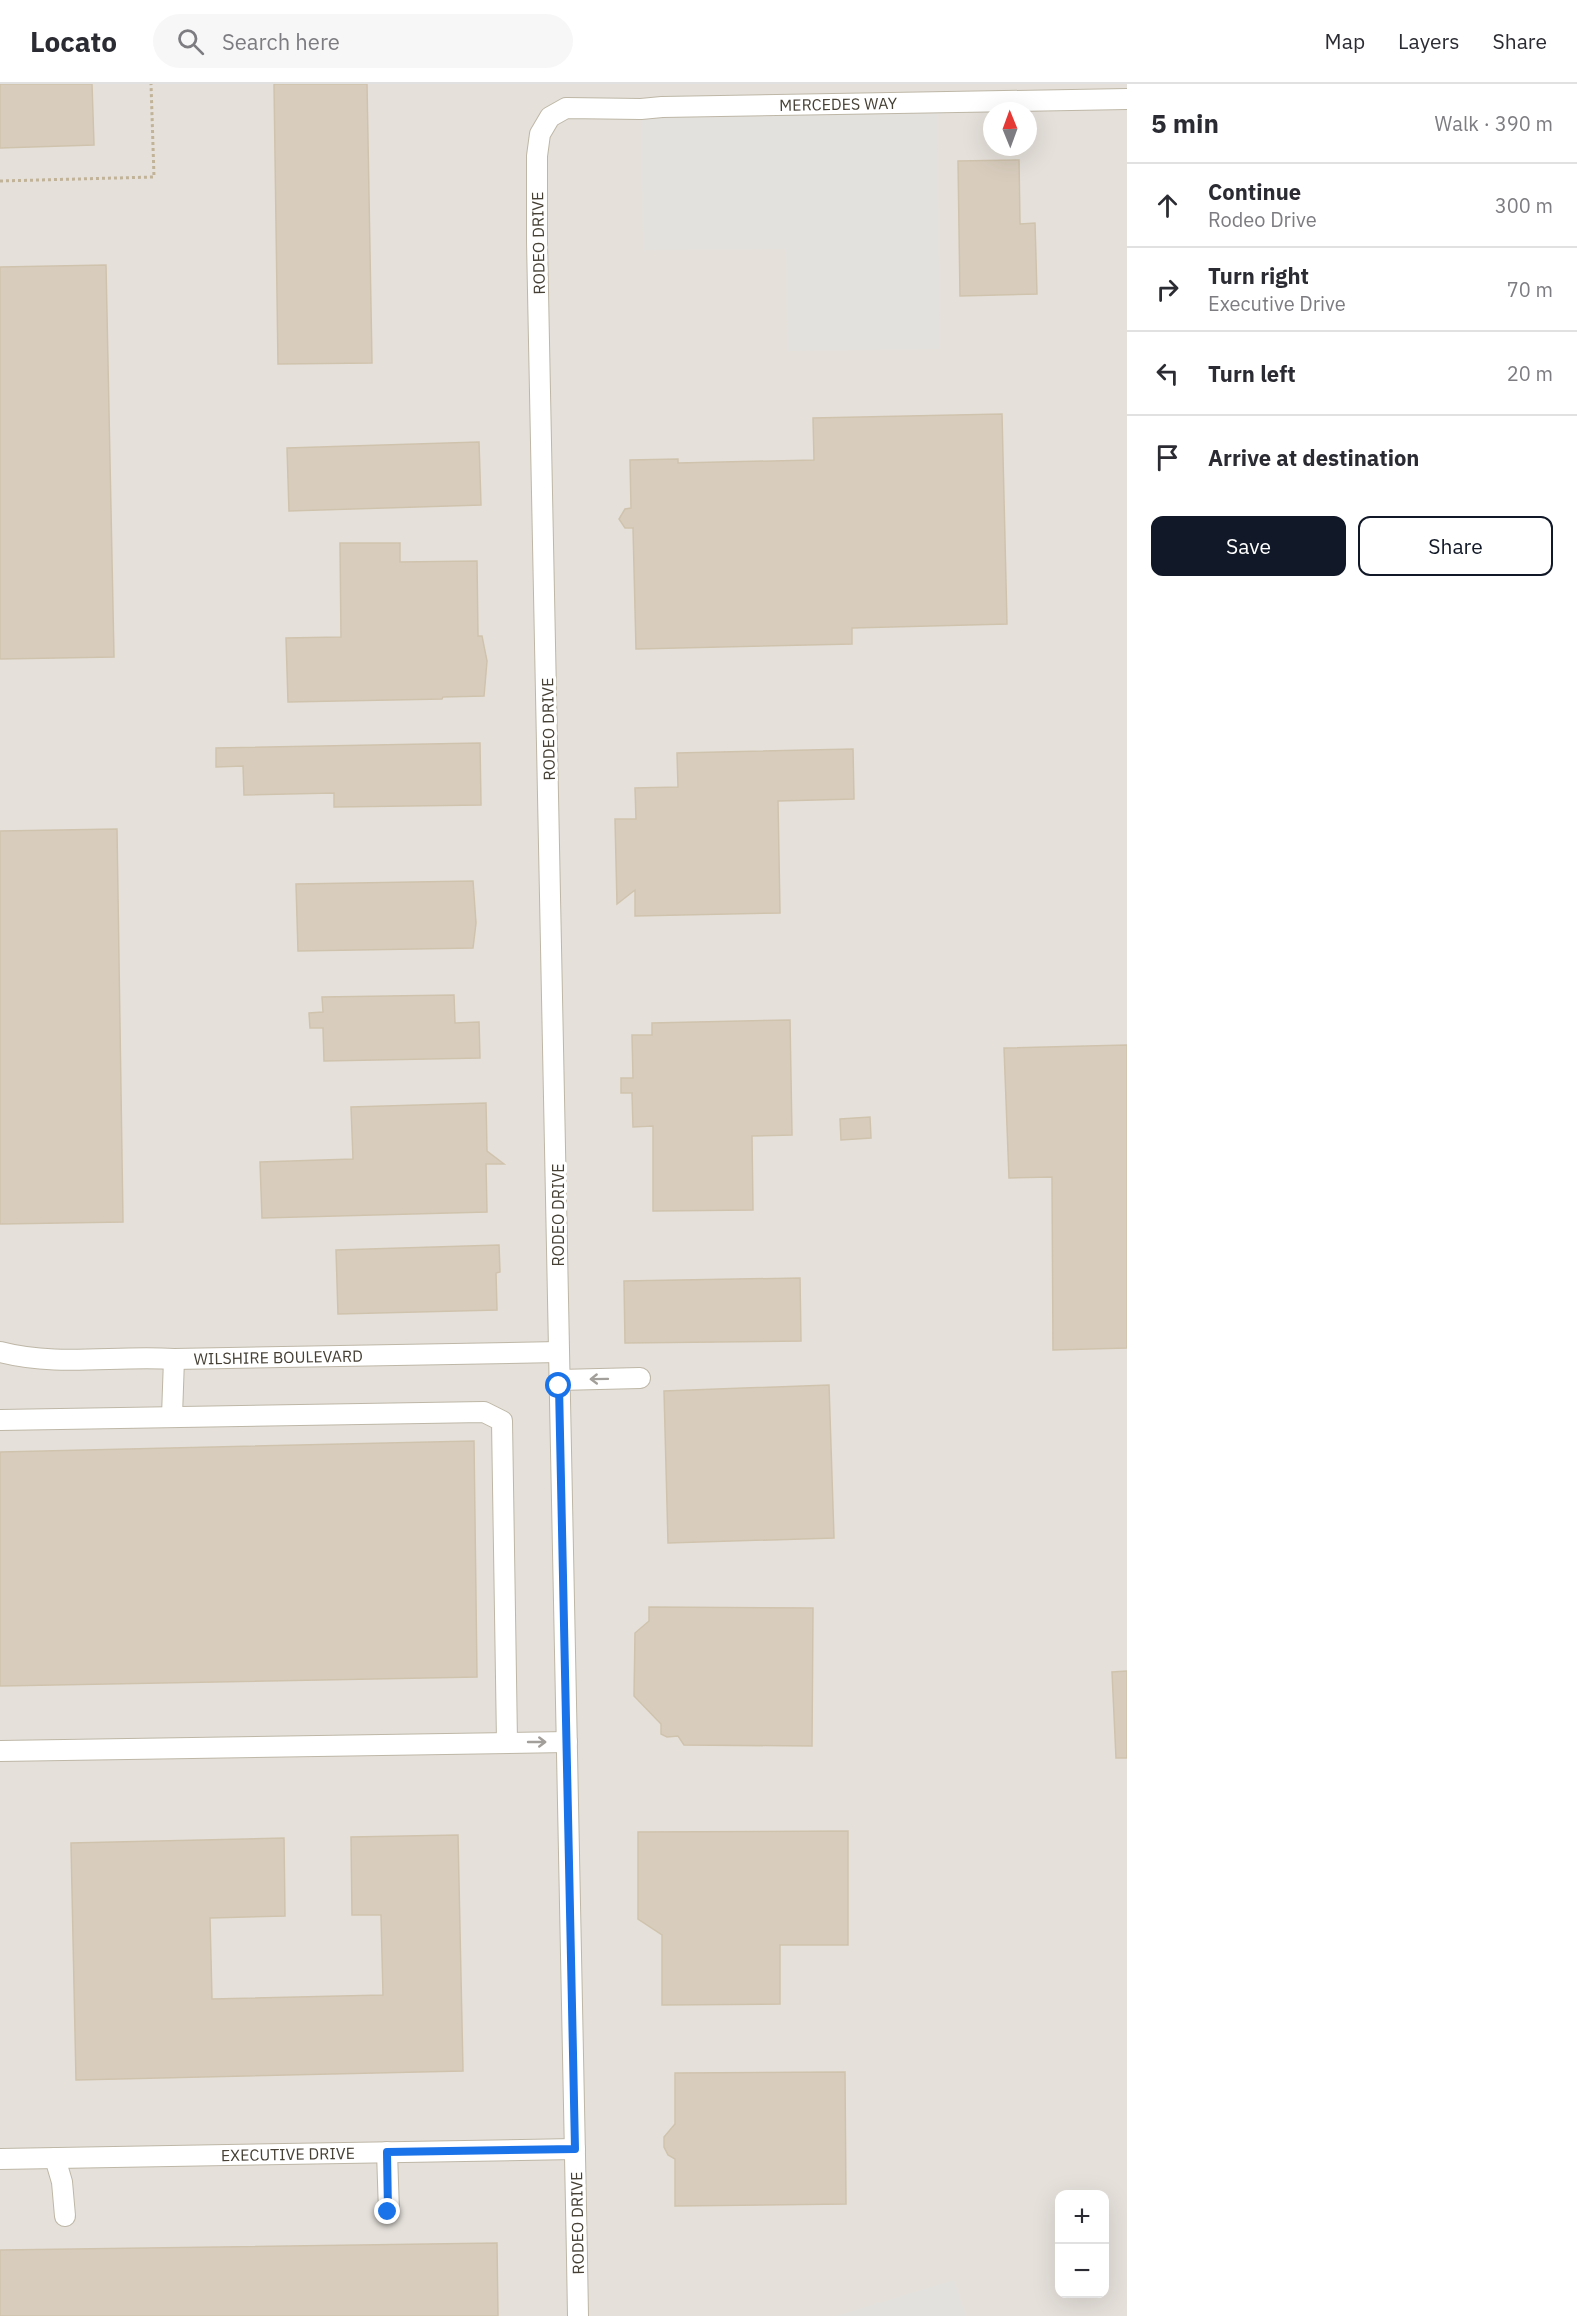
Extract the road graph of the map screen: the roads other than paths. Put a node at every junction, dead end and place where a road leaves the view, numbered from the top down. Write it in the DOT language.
graph roads {
  1 [pos="1127,99"];
  2 [pos="550,117"];
  3 [pos="0,1352"];
  4 [pos="559,1352"];
  5 [pos="174,1359"];
  6 [pos="640,1378"];
  7 [pos="559,1380"];
  8 [pos="172,1416"];
  9 [pos="0,1420"];
  10 [pos="507,1742"];
  11 [pos="567,1742"];
  12 [pos="0,1751"];
  13 [pos="575,2149"];
  14 [pos="387,2152"];
  15 [pos="0,2158"];
  16 [pos="55,2158"];
  17 [pos="388,2212"];
  18 [pos="65,2216"];
  19 [pos="578,2316"];
  1 -- 2 [label="street, MERCEDES WAY"];
  2 -- 4 [label="street, RODEO DRIVE"];
  3 -- 5 [label="street, WILSHIRE BOULEVARD"];
  4 -- 5 [label="street, WILSHIRE BOULEVARD"];
  4 -- 7 [label="street, RODEO DRIVE"];
  5 -- 8 [label="street"];
  6 -- 7 [label="street, one-way"];
  7 -- 11 [label="street, RODEO DRIVE"];
  8 -- 9 [label="street"];
  8 -- 10 [label="street"];
  10 -- 11 [label="street, one-way"];
  10 -- 12 [label="street"];
  11 -- 13 [label="street, RODEO DRIVE"];
  13 -- 14 [label="street, EXECUTIVE DRIVE"];
  13 -- 19 [label="street, RODEO DRIVE"];
  14 -- 16 [label="street, EXECUTIVE DRIVE"];
  14 -- 17 [label="street"];
  15 -- 16 [label="street, EXECUTIVE DRIVE"];
  16 -- 18 [label="street"];
}
